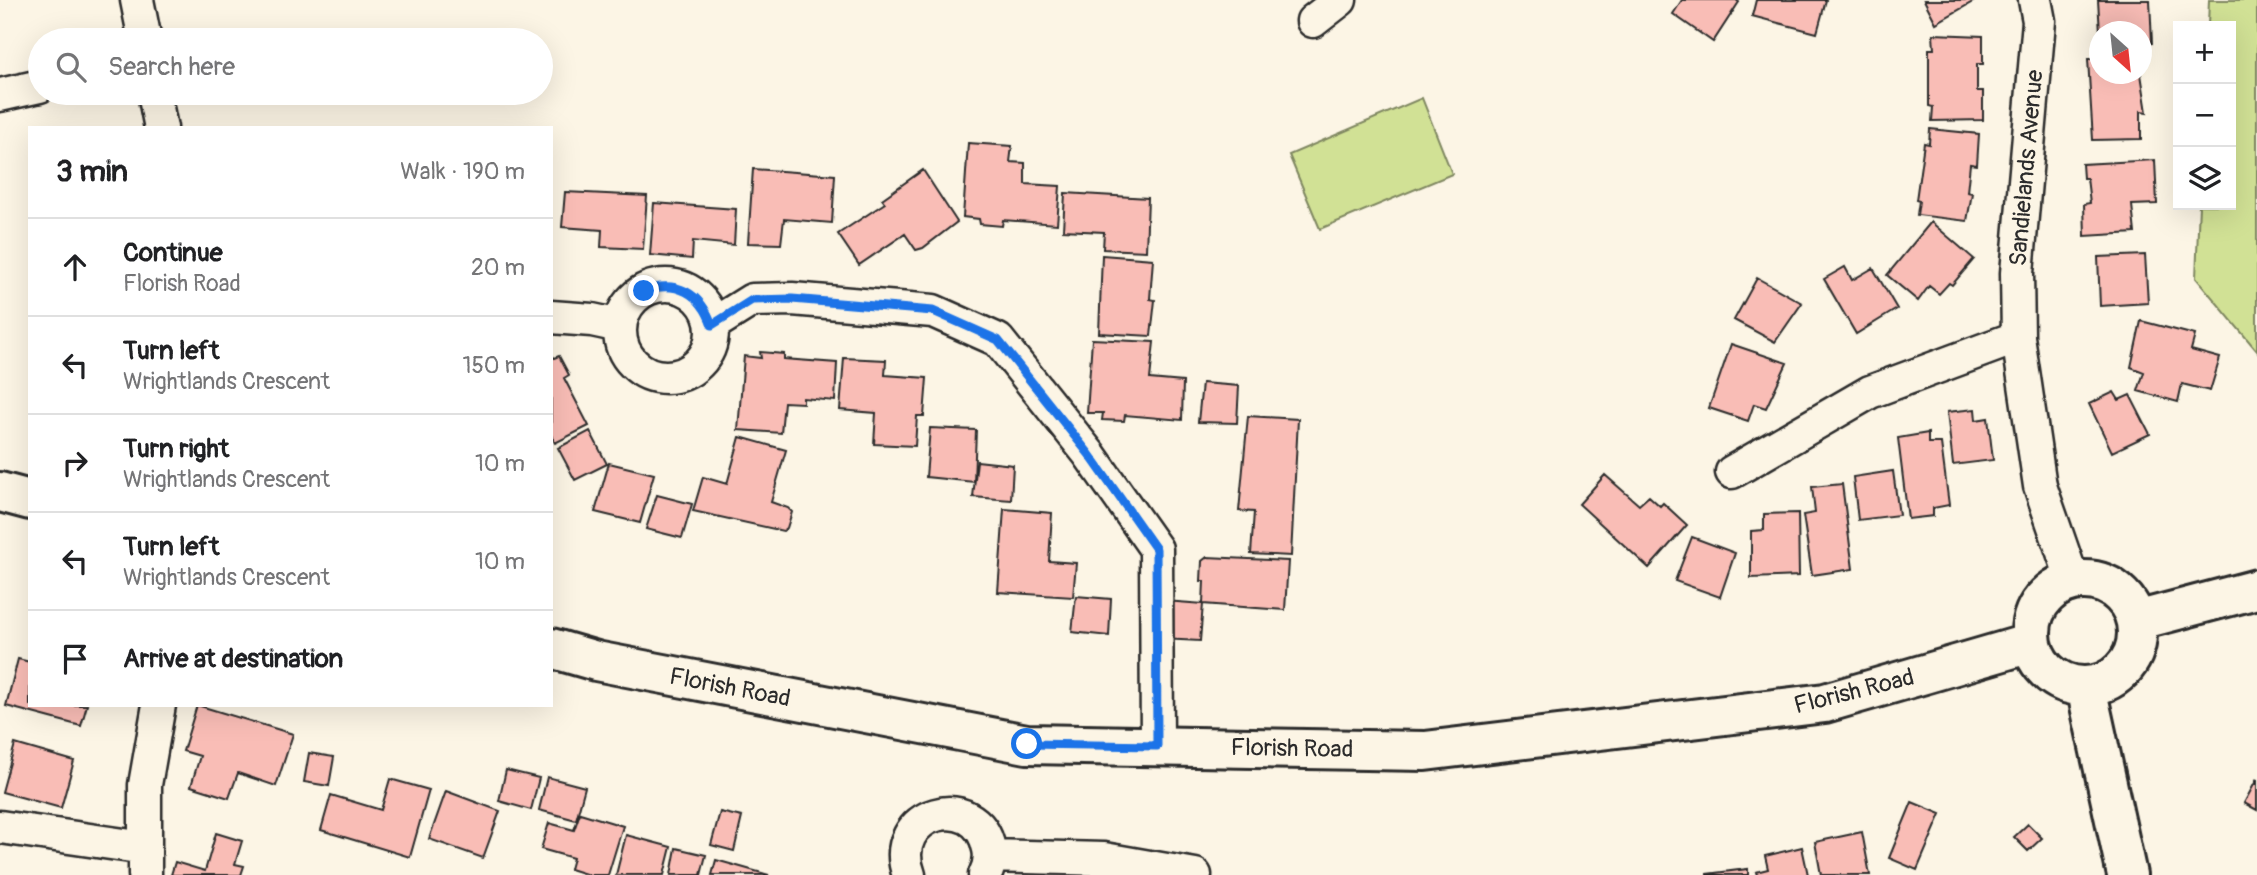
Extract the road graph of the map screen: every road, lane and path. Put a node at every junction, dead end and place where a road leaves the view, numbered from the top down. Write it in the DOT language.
graph roads {
  1 [pos="137,0"];
  2 [pos="1340,0"];
  3 [pos="2035,0"];
  4 [pos="1313,22"];
  5 [pos="143,28"];
  6 [pos="28,89"];
  7 [pos="0,95"];
  8 [pos="156,105"];
  9 [pos="161,126"];
  10 [pos="553,317"];
  11 [pos="712,325"];
  12 [pos="620,326"];
  13 [pos="2018,337"];
  14 [pos="1732,472"];
  15 [pos="0,492"];
  16 [pos="28,499"];
  17 [pos="2073,581"];
  18 [pos="2257,589"];
  19 [pos="2136,621"];
  20 [pos="2031,643"];
  21 [pos="553,649"];
  22 [pos="2086,687"];
  23 [pos="159,707"];
  24 [pos="1157,746"];
  25 [pos="0,827"];
  26 [pos="145,862"];
  27 [pos="988,865"];
  28 [pos="909,875"];
  29 [pos="1195,875"];
  30 [pos="2127,875"];
  1 -- 5 [label="street"];
  2 -- 4 [label="street"];
  3 -- 13 [label="street, Sandielands Avenue"];
  6 -- 7 [label="street"];
  8 -- 9 [label="street"];
  10 -- 12 [label="street"];
  11 -- 12 [label="street"];
  11 -- 12 [label="street"];
  11 -- 24 [label="street"];
  13 -- 14 [label="street"];
  13 -- 17 [label="street, Sandielands Avenue"];
  15 -- 16 [label="street"];
  17 -- 19 [label="street"];
  17 -- 20 [label="street"];
  18 -- 19 [label="street"];
  19 -- 22 [label="street"];
  20 -- 22 [label="street"];
  20 -- 24 [label="street, Florish Road"];
  21 -- 24 [label="street, Florish Road"];
  22 -- 30 [label="street"];
  23 -- 26 [label="street"];
  25 -- 26 [label="street"];
  27 -- 28 [label="street"];
  27 -- 29 [label="street"];
}
